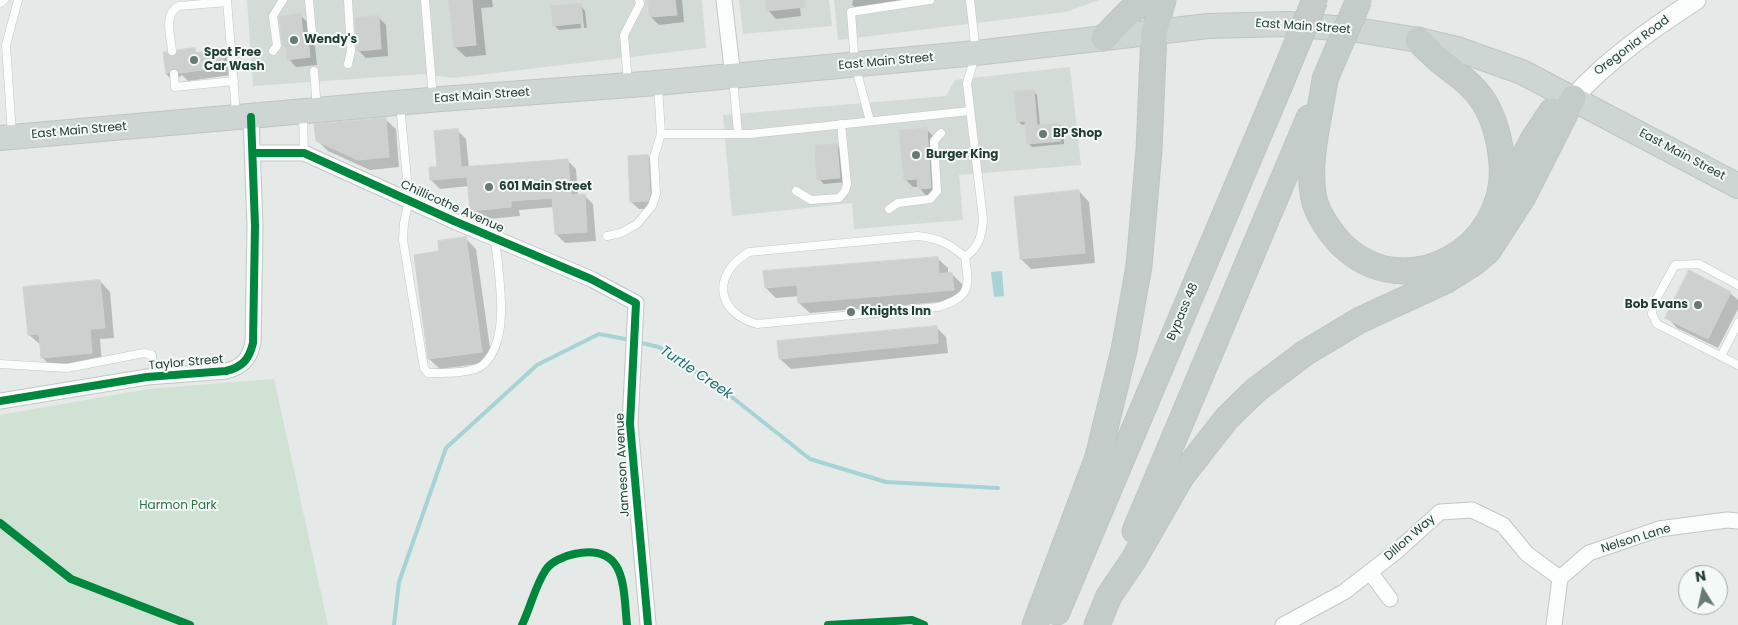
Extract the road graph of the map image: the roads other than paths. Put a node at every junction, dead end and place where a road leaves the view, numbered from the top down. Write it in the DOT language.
graph roads {
  1 [pos="4,0"];
  2 [pos="18,0"];
  3 [pos="284,0"];
  4 [pos="309,0"];
  5 [pos="348,0"];
  6 [pos="425,0"];
  7 [pos="639,0"];
  8 [pos="724,0"];
  9 [pos="930,0"];
  10 [pos="970,0"];
  11 [pos="1145,0"];
  12 [pos="1163,0"];
  13 [pos="1315,0"];
  14 [pos="1359,0"];
  15 [pos="1696,0"];
  16 [pos="227,1"];
  17 [pos="0,3"];
  18 [pos="1154,32"];
  19 [pos="318,38"];
  20 [pos="1104,38"];
  21 [pos="1418,40"];
  22 [pos="172,51"];
  23 [pos="273,51"];
  24 [pos="976,53"];
  25 [pos="348,64"];
  26 [pos="855,64"];
  27 [pos="314,71"];
  28 [pos="174,74"];
  29 [pos="733,76"];
  30 [pos="1326,79"];
  31 [pos="234,81"];
  32 [pos="657,83"];
  33 [pos="628,85"];
  34 [pos="1573,98"];
  35 [pos="433,100"];
  36 [pos="400,103"];
  37 [pos="310,111"];
  38 [pos="970,111"];
  39 [pos="244,117"];
  40 [pos="870,121"];
  41 [pos="841,124"];
  42 [pos="738,133"];
  43 [pos="941,133"];
  44 [pos="661,134"];
  45 [pos="6,138"];
  46 [pos="254,152"];
  47 [pos="304,153"];
  48 [pos="1738,186"];
  49 [pos="796,191"];
  50 [pos="409,200"];
  51 [pos="889,209"];
  52 [pos="1493,214"];
  53 [pos="607,236"];
  54 [pos="495,238"];
  55 [pos="965,257"];
  56 [pos="1738,285"];
  57 [pos="636,303"];
  58 [pos="1738,323"];
  59 [pos="1721,356"];
  60 [pos="0,364"];
  61 [pos="1738,365"];
  62 [pos="154,376"];
  63 [pos="0,401"];
  64 [pos="1738,521"];
  65 [pos="1370,572"];
  66 [pos="1560,578"];
  67 [pos="1109,596"];
  68 [pos="1390,599"];
  69 [pos="648,625"];
  70 [pos="1035,625"];
  71 [pos="1052,625"];
  72 [pos="1097,625"];
  73 [pos="1283,625"];
  74 [pos="1554,625"];
  1 -- 17 [label="lane"];
  2 -- 45 [label="lane"];
  3 -- 23 [label="lane"];
  4 -- 19 [label="lane"];
  5 -- 25 [label="lane"];
  6 -- 35 [label="lane"];
  7 -- 33 [label="lane"];
  8 -- 29 [label="street"];
  9 -- 26 [label="lane"];
  10 -- 24 [label="lane"];
  11 -- 20 [label="highway"];
  12 -- 18 [label="highway"];
  13 -- 71 [label="highway, Bypass 48, bridge"];
  14 -- 30 [label="highway, bridge"];
  15 -- 34 [label="street, Oregonia Road"];
  16 -- 22 [label="lane"];
  16 -- 31 [label="lane"];
  18 -- 20 [label="main road, East Main Street"];
  18 -- 21 [label="main road, East Main Street"];
  18 -- 70 [label="highway"];
  20 -- 24 [label="main road, East Main Street"];
  21 -- 34 [label="main road, East Main Street"];
  21 -- 52 [label="highway"];
  24 -- 26 [label="main road, East Main Street"];
  24 -- 38 [label="lane"];
  26 -- 29 [label="main road, East Main Street"];
  26 -- 40 [label="lane"];
  27 -- 37 [label="lane"];
  28 -- 31 [label="lane"];
  29 -- 32 [label="main road, East Main Street"];
  29 -- 42 [label="lane"];
  30 -- 52 [label="highway"];
  30 -- 67 [label="highway"];
  31 -- 39 [label="lane"];
  32 -- 33 [label="main road, East Main Street"];
  32 -- 44 [label="lane"];
  33 -- 35 [label="main road, East Main Street"];
  34 -- 48 [label="main road, East Main Street"];
  34 -- 52 [label="highway"];
  34 -- 67 [label="highway"];
  35 -- 36 [label="main road, East Main Street"];
  36 -- 37 [label="main road, East Main Street"];
  36 -- 50 [label="lane"];
  37 -- 39 [label="main road, East Main Street"];
  37 -- 47 [label="lane"];
  38 -- 40 [label="lane"];
  38 -- 55 [label="lane"];
  39 -- 45 [label="main road, East Main Street"];
  39 -- 46 [label="street, Taylor Street"];
  40 -- 41 [label="lane"];
  41 -- 42 [label="lane"];
  41 -- 49 [label="lane"];
  42 -- 44 [label="lane"];
  43 -- 51 [label="lane"];
  44 -- 53 [label="lane"];
  46 -- 47 [label="street, Chillicothe Avenue"];
  46 -- 62 [label="street, Taylor Street"];
  47 -- 50 [label="street, Chillicothe Avenue"];
  50 -- 54 [label="street, Chillicothe Avenue"];
  50 -- 54 [label="lane"];
  54 -- 57 [label="street, Chillicothe Avenue"];
  55 -- 55 [label="lane"];
  56 -- 59 [label="lane"];
  57 -- 69 [label="street, Jameson Avenue"];
  58 -- 59 [label="lane"];
  59 -- 61 [label="lane"];
  60 -- 62 [label="lane"];
  62 -- 63 [label="street, Taylor Street"];
  64 -- 66 [label="street, Nelson Lane"];
  65 -- 66 [label="street, Dillon Way"];
  65 -- 68 [label="street"];
  65 -- 73 [label="street, Dillon Way"];
  66 -- 74 [label="street"];
  67 -- 72 [label="highway"];
}
